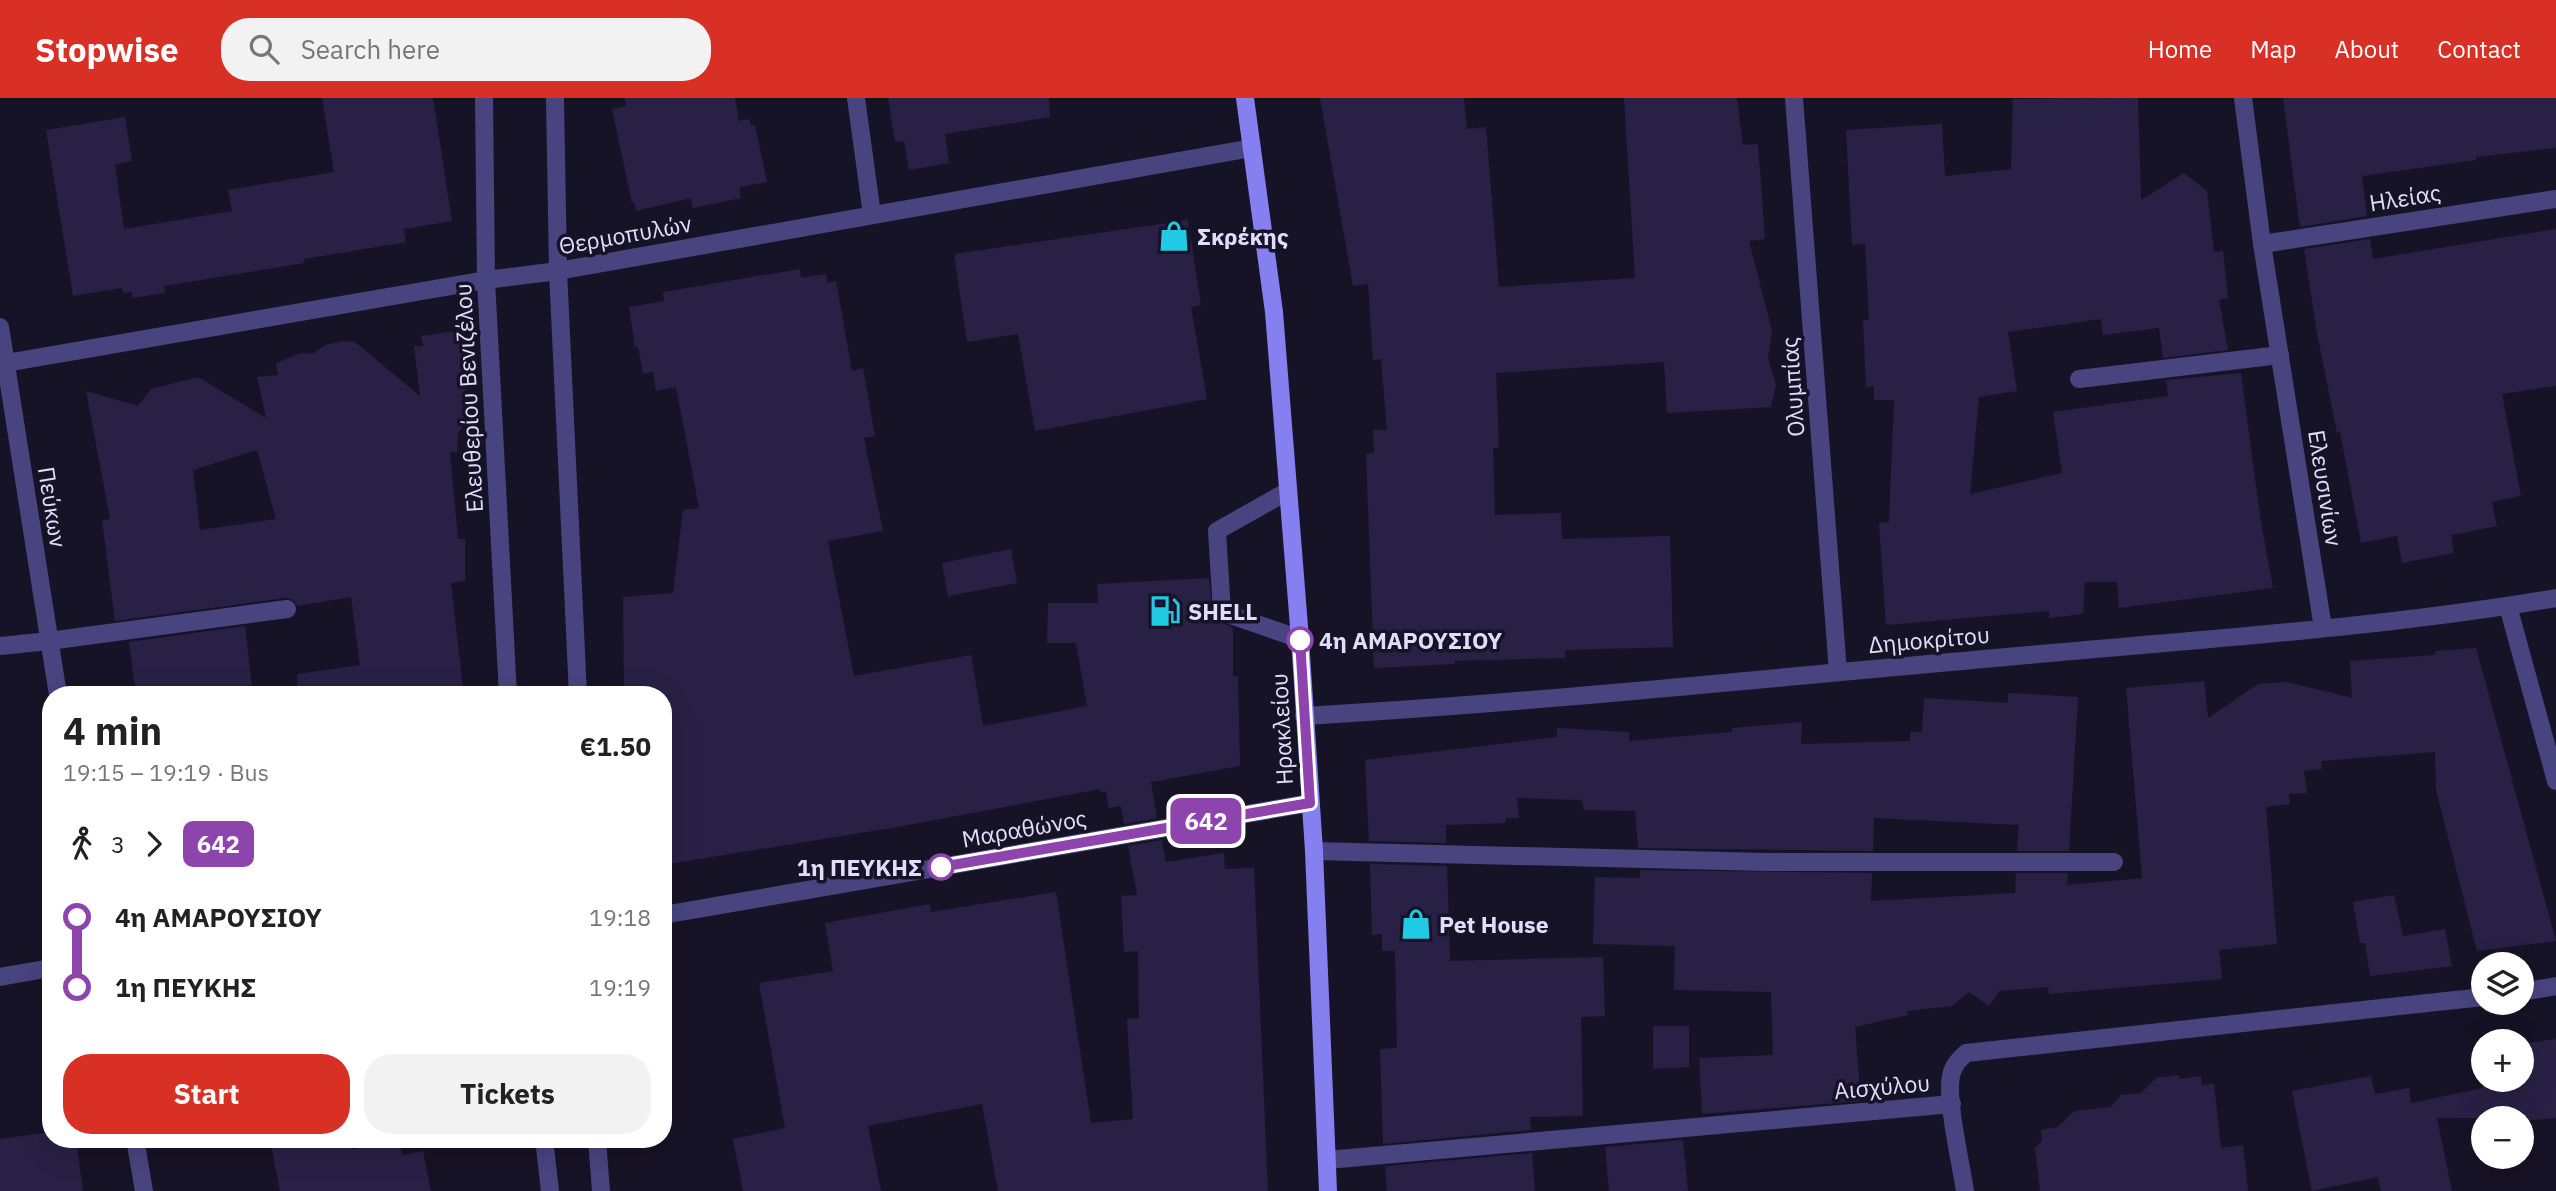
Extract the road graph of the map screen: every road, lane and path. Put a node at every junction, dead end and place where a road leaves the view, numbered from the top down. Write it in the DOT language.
graph roads {
  1 [pos="484,98"];
  2 [pos="555,98"];
  3 [pos="856,98"];
  4 [pos="1245,98"];
  5 [pos="1794,98"];
  6 [pos="2243,98"];
  7 [pos="1252,148"];
  8 [pos="2556,199"];
  9 [pos="872,215"];
  10 [pos="2262,244"];
  11 [pos="558,271"];
  12 [pos="486,281"];
  13 [pos="0,327"];
  14 [pos="2280,355"];
  15 [pos="6,363"];
  16 [pos="2079,379"];
  17 [pos="1288,491"];
  18 [pos="2556,598"];
  19 [pos="2508,606"];
  20 [pos="287,609"];
  21 [pos="2323,628"];
  22 [pos="1300,639"];
  23 [pos="49,640"];
  24 [pos="0,646"];
  25 [pos="1838,672"];
  26 [pos="57,686"];
  27 [pos="508,686"];
  28 [pos="578,686"];
  29 [pos="1304,716"];
  30 [pos="2556,781"];
  31 [pos="1310,803"];
  32 [pos="1314,851"];
  33 [pos="2114,862"];
  34 [pos="672,913"];
  35 [pos="42,970"];
  36 [pos="0,977"];
  37 [pos="2556,986"];
  38 [pos="2534,990"];
  39 [pos="2471,998"];
  40 [pos="1952,1104"];
  41 [pos="137,1148"];
  42 [pos="545,1148"];
  43 [pos="598,1148"];
  44 [pos="1327,1160"];
  45 [pos="144,1191"];
  46 [pos="550,1191"];
  47 [pos="601,1191"];
  48 [pos="1328,1191"];
  49 [pos="1965,1191"];
  1 -- 12 [label="street, Ελευθερίου Βενιζέλου"];
  2 -- 11 [label="street"];
  3 -- 9 [label="street"];
  4 -- 7 [label="main road, Ηρακλείου"];
  5 -- 25 [label="street, Ολυμπίας"];
  6 -- 10 [label="street, Ελευσινίων"];
  7 -- 9 [label="street, Θερμοπυλών"];
  7 -- 17 [label="main road, Ηρακλείου"];
  8 -- 10 [label="street, Ηλείας"];
  9 -- 11 [label="street, Θερμοπυλών"];
  10 -- 14 [label="street, Ελευσινίων"];
  11 -- 12 [label="street, Θερμοπυλών"];
  11 -- 28 [label="street"];
  12 -- 15 [label="street, Θερμοπυλών"];
  12 -- 27 [label="street, Ελευθερίου Βενιζέλου"];
  13 -- 15 [label="street, Πεύκων"];
  14 -- 16 [label="street"];
  14 -- 21 [label="street, Ελευσινίων"];
  15 -- 23 [label="street, Πεύκων"];
  17 -- 22 [label="main road, Ηρακλείου"];
  17 -- 22 [label="street"];
  18 -- 19 [label="street, Δημοκρίτου"];
  19 -- 21 [label="street, Δημοκρίτου"];
  19 -- 30 [label="street"];
  20 -- 23 [label="street"];
  21 -- 25 [label="street, Δημοκρίτου"];
  22 -- 29 [label="main road, Ηρακλείου"];
  23 -- 24 [label="street"];
  23 -- 26 [label="street, Πεύκων"];
  25 -- 29 [label="street, Δημοκρίτου"];
  29 -- 31 [label="main road, Ηρακλείου"];
  31 -- 32 [label="main road, Ηρακλείου"];
  31 -- 34 [label="street, Μαραθώνος"];
  32 -- 33 [label="street"];
  32 -- 44 [label="main road, Ηρακλείου"];
  35 -- 36 [label="street"];
  37 -- 38 [label="street"];
  39 -- 40 [label="street, Αισχύλου"];
  40 -- 44 [label="street, Αισχύλου"];
  40 -- 49 [label="street"];
  41 -- 45 [label="street"];
  42 -- 46 [label="street"];
  43 -- 47 [label="street"];
  44 -- 48 [label="main road, Ηρακλείου"];
}
